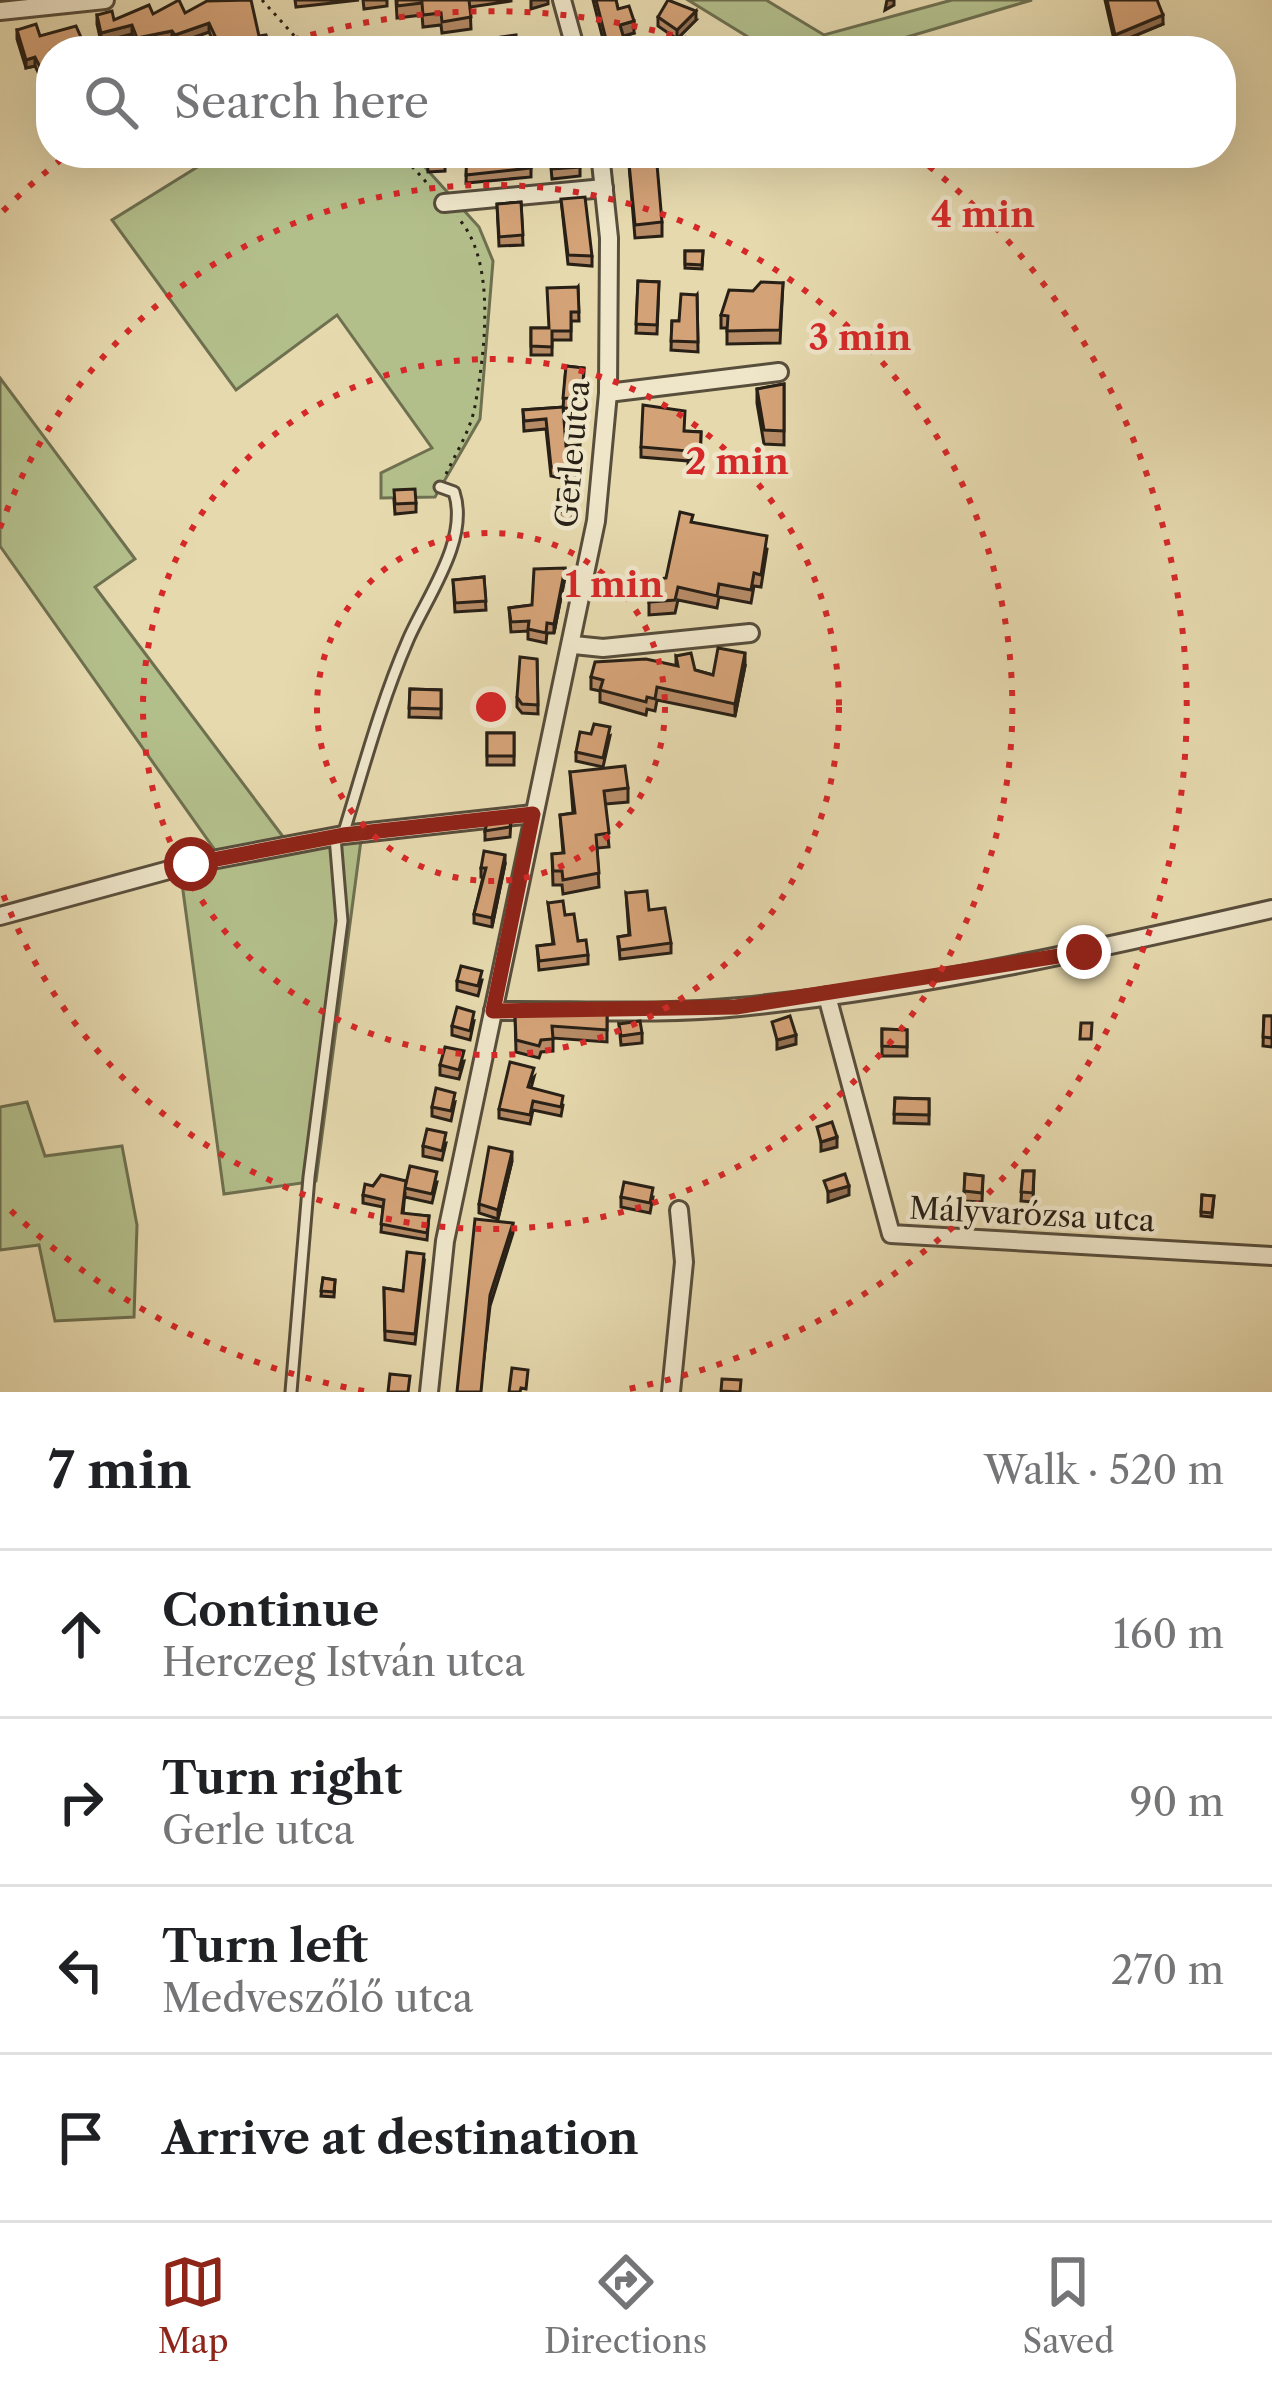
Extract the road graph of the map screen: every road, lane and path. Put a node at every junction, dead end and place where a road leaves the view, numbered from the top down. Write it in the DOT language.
graph roads {
  1 [pos="105,0"];
  2 [pos="262,0"];
  3 [pos="562,0"];
  4 [pos="0,10"];
  5 [pos="294,36"];
  6 [pos="572,36"];
  7 [pos="413,168"];
  8 [pos="601,168"];
  9 [pos="604,188"];
  10 [pos="444,203"];
  11 [pos="779,372"];
  12 [pos="608,393"];
  13 [pos="440,487"];
  14 [pos="750,633"];
  15 [pos="574,645"];
  16 [pos="533,814"];
  17 [pos="339,836"];
  18 [pos="1272,909"];
  19 [pos="0,916"];
  20 [pos="827,996"];
  21 [pos="493,1011"];
  22 [pos="679,1210"];
  23 [pos="1272,1256"];
  24 [pos="291,1392"];
  25 [pos="429,1392"];
  26 [pos="671,1392"];
  1 -- 4 [label="street"];
  2 -- 5 [label="path"];
  3 -- 6 [label="street"];
  7 -- 10 [label="path"];
  8 -- 9 [label="street, Gerle utca"];
  9 -- 10 [label="street"];
  9 -- 12 [label="street, Gerle utca"];
  10 -- 13 [label="path"];
  11 -- 12 [label="street"];
  12 -- 15 [label="street, Gerle utca"];
  13 -- 17 [label="lane"];
  14 -- 15 [label="street"];
  15 -- 16 [label="street, Gerle utca"];
  16 -- 17 [label="street"];
  16 -- 21 [label="street, Gerle utca"];
  17 -- 19 [label="street"];
  17 -- 24 [label="lane"];
  18 -- 20 [label="street"];
  20 -- 21 [label="street"];
  20 -- 23 [label="street, Mályvarózsa utca"];
  21 -- 25 [label="street, Gerle utca"];
  22 -- 26 [label="street"];
}
